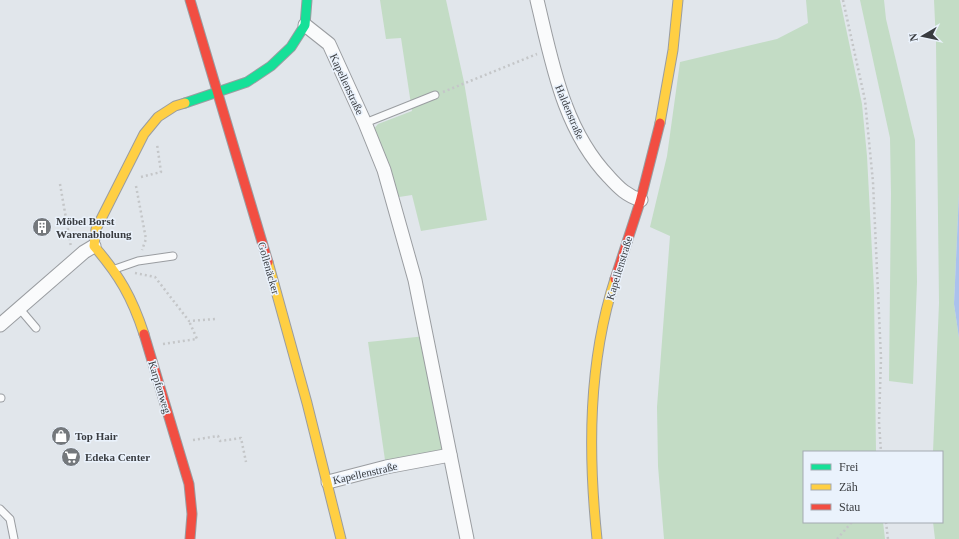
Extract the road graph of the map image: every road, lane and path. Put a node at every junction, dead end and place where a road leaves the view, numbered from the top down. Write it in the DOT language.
graph roads {
  1 [pos="190,0"];
  2 [pos="307,0"];
  3 [pos="537,0"];
  4 [pos="678,0"];
  5 [pos="843,0"];
  6 [pos="305,25"];
  7 [pos="548,49"];
  8 [pos="218,92"];
  9 [pos="435,96"];
  10 [pos="365,123"];
  11 [pos="156,137"];
  12 [pos="60,184"];
  13 [pos="641,200"];
  14 [pos="94,246"];
  15 [pos="173,256"];
  16 [pos="73,261"];
  17 [pos="138,261"];
  18 [pos="114,269"];
  19 [pos="19,308"];
  20 [pos="215,319"];
  21 [pos="189,321"];
  22 [pos="0,325"];
  23 [pos="36,328"];
  24 [pos="162,345"];
  25 [pos="192,440"];
  26 [pos="881,451"];
  27 [pos="450,455"];
  28 [pos="246,462"];
  29 [pos="328,482"];
  30 [pos="0,509"];
  31 [pos="851,523"];
  32 [pos="886,523"];
  33 [pos="14,539"];
  34 [pos="190,539"];
  35 [pos="341,539"];
  36 [pos="467,539"];
  37 [pos="597,539"];
  38 [pos="837,539"];
  39 [pos="888,539"];
  1 -- 8 [label="street, Gollenäcker"];
  2 -- 6 [label="street"];
  3 -- 7 [label="street, Haldenstraße"];
  4 -- 13 [label="street, Kapellenstraße"];
  5 -- 26 [label="path"];
  6 -- 8 [label="street"];
  6 -- 10 [label="street, Kapellenstraße"];
  7 -- 9 [label="path"];
  7 -- 13 [label="street, Haldenstraße"];
  8 -- 14 [label="street"];
  8 -- 29 [label="street, Gollenäcker"];
  9 -- 10 [label="lane"];
  10 -- 27 [label="street, Kapellenstraße"];
  11 -- 17 [label="path"];
  12 -- 16 [label="path"];
  13 -- 37 [label="street, Kapellenstraße"];
  14 -- 16 [label="street"];
  14 -- 18 [label="street, Karpfenweg"];
  15 -- 17 [label="lane"];
  16 -- 19 [label="street"];
  17 -- 18 [label="lane"];
  17 -- 21 [label="path"];
  18 -- 34 [label="street, Karpfenweg"];
  19 -- 22 [label="street"];
  19 -- 23 [label="lane"];
  20 -- 21 [label="path"];
  21 -- 24 [label="path"];
  25 -- 28 [label="path"];
  27 -- 29 [label="street, Kapellenstraße"];
  27 -- 36 [label="street, Kapellenstraße"];
  29 -- 35 [label="street, Gollenäcker"];
  30 -- 33 [label="lane"];
  31 -- 38 [label="path"];
  32 -- 39 [label="path"];
}
